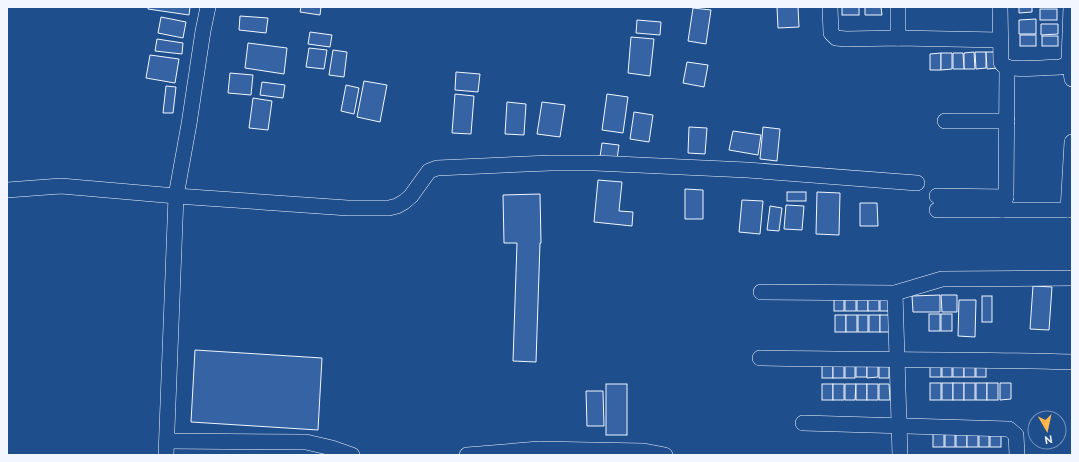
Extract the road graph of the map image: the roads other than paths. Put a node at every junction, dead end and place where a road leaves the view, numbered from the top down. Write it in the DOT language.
graph roads {
  1 [pos="208,7"];
  2 [pos="830,7"];
  3 [pos="898,7"];
  4 [pos="1000,7"];
  5 [pos="1071,7"];
  6 [pos="898,38"];
  7 [pos="1000,40"];
  8 [pos="1069,60"];
  9 [pos="1007,67"];
  10 [pos="1072,80"];
  11 [pos="945,121"];
  12 [pos="1006,121"];
  13 [pos="1072,142"];
  14 [pos="917,183"];
  15 [pos="7,190"];
  16 [pos="176,196"];
  17 [pos="937,203"];
  18 [pos="1004,204"];
  19 [pos="1070,210"];
  20 [pos="1072,278"];
  21 [pos="761,292"];
  22 [pos="895,294"];
  23 [pos="760,358"];
  24 [pos="897,360"];
  25 [pos="1072,362"];
  26 [pos="803,423"];
  27 [pos="900,425"];
  28 [pos="167,448"];
  29 [pos="352,455"];
  30 [pos="467,455"];
  31 [pos="665,455"];
  32 [pos="900,455"];
  33 [pos="1017,455"];
  1 -- 16 [label="street"];
  2 -- 6 [label="street"];
  3 -- 6 [label="street"];
  4 -- 7 [label="street"];
  5 -- 8 [label="street"];
  6 -- 7 [label="street"];
  7 -- 9 [label="street"];
  8 -- 9 [label="street"];
  8 -- 10 [label="street"];
  9 -- 12 [label="street"];
  11 -- 12 [label="street"];
  12 -- 18 [label="street"];
  13 -- 19 [label="street"];
  14 -- 16 [label="street"];
  15 -- 16 [label="street"];
  16 -- 28 [label="street"];
  17 -- 18 [label="street"];
  18 -- 19 [label="street"];
  20 -- 22 [label="street"];
  21 -- 22 [label="street"];
  22 -- 24 [label="street"];
  23 -- 24 [label="street"];
  24 -- 25 [label="street"];
  24 -- 27 [label="street"];
  26 -- 27 [label="street"];
  27 -- 32 [label="street"];
  27 -- 33 [label="street"];
  28 -- 29 [label="street"];
  30 -- 31 [label="street"];
}
